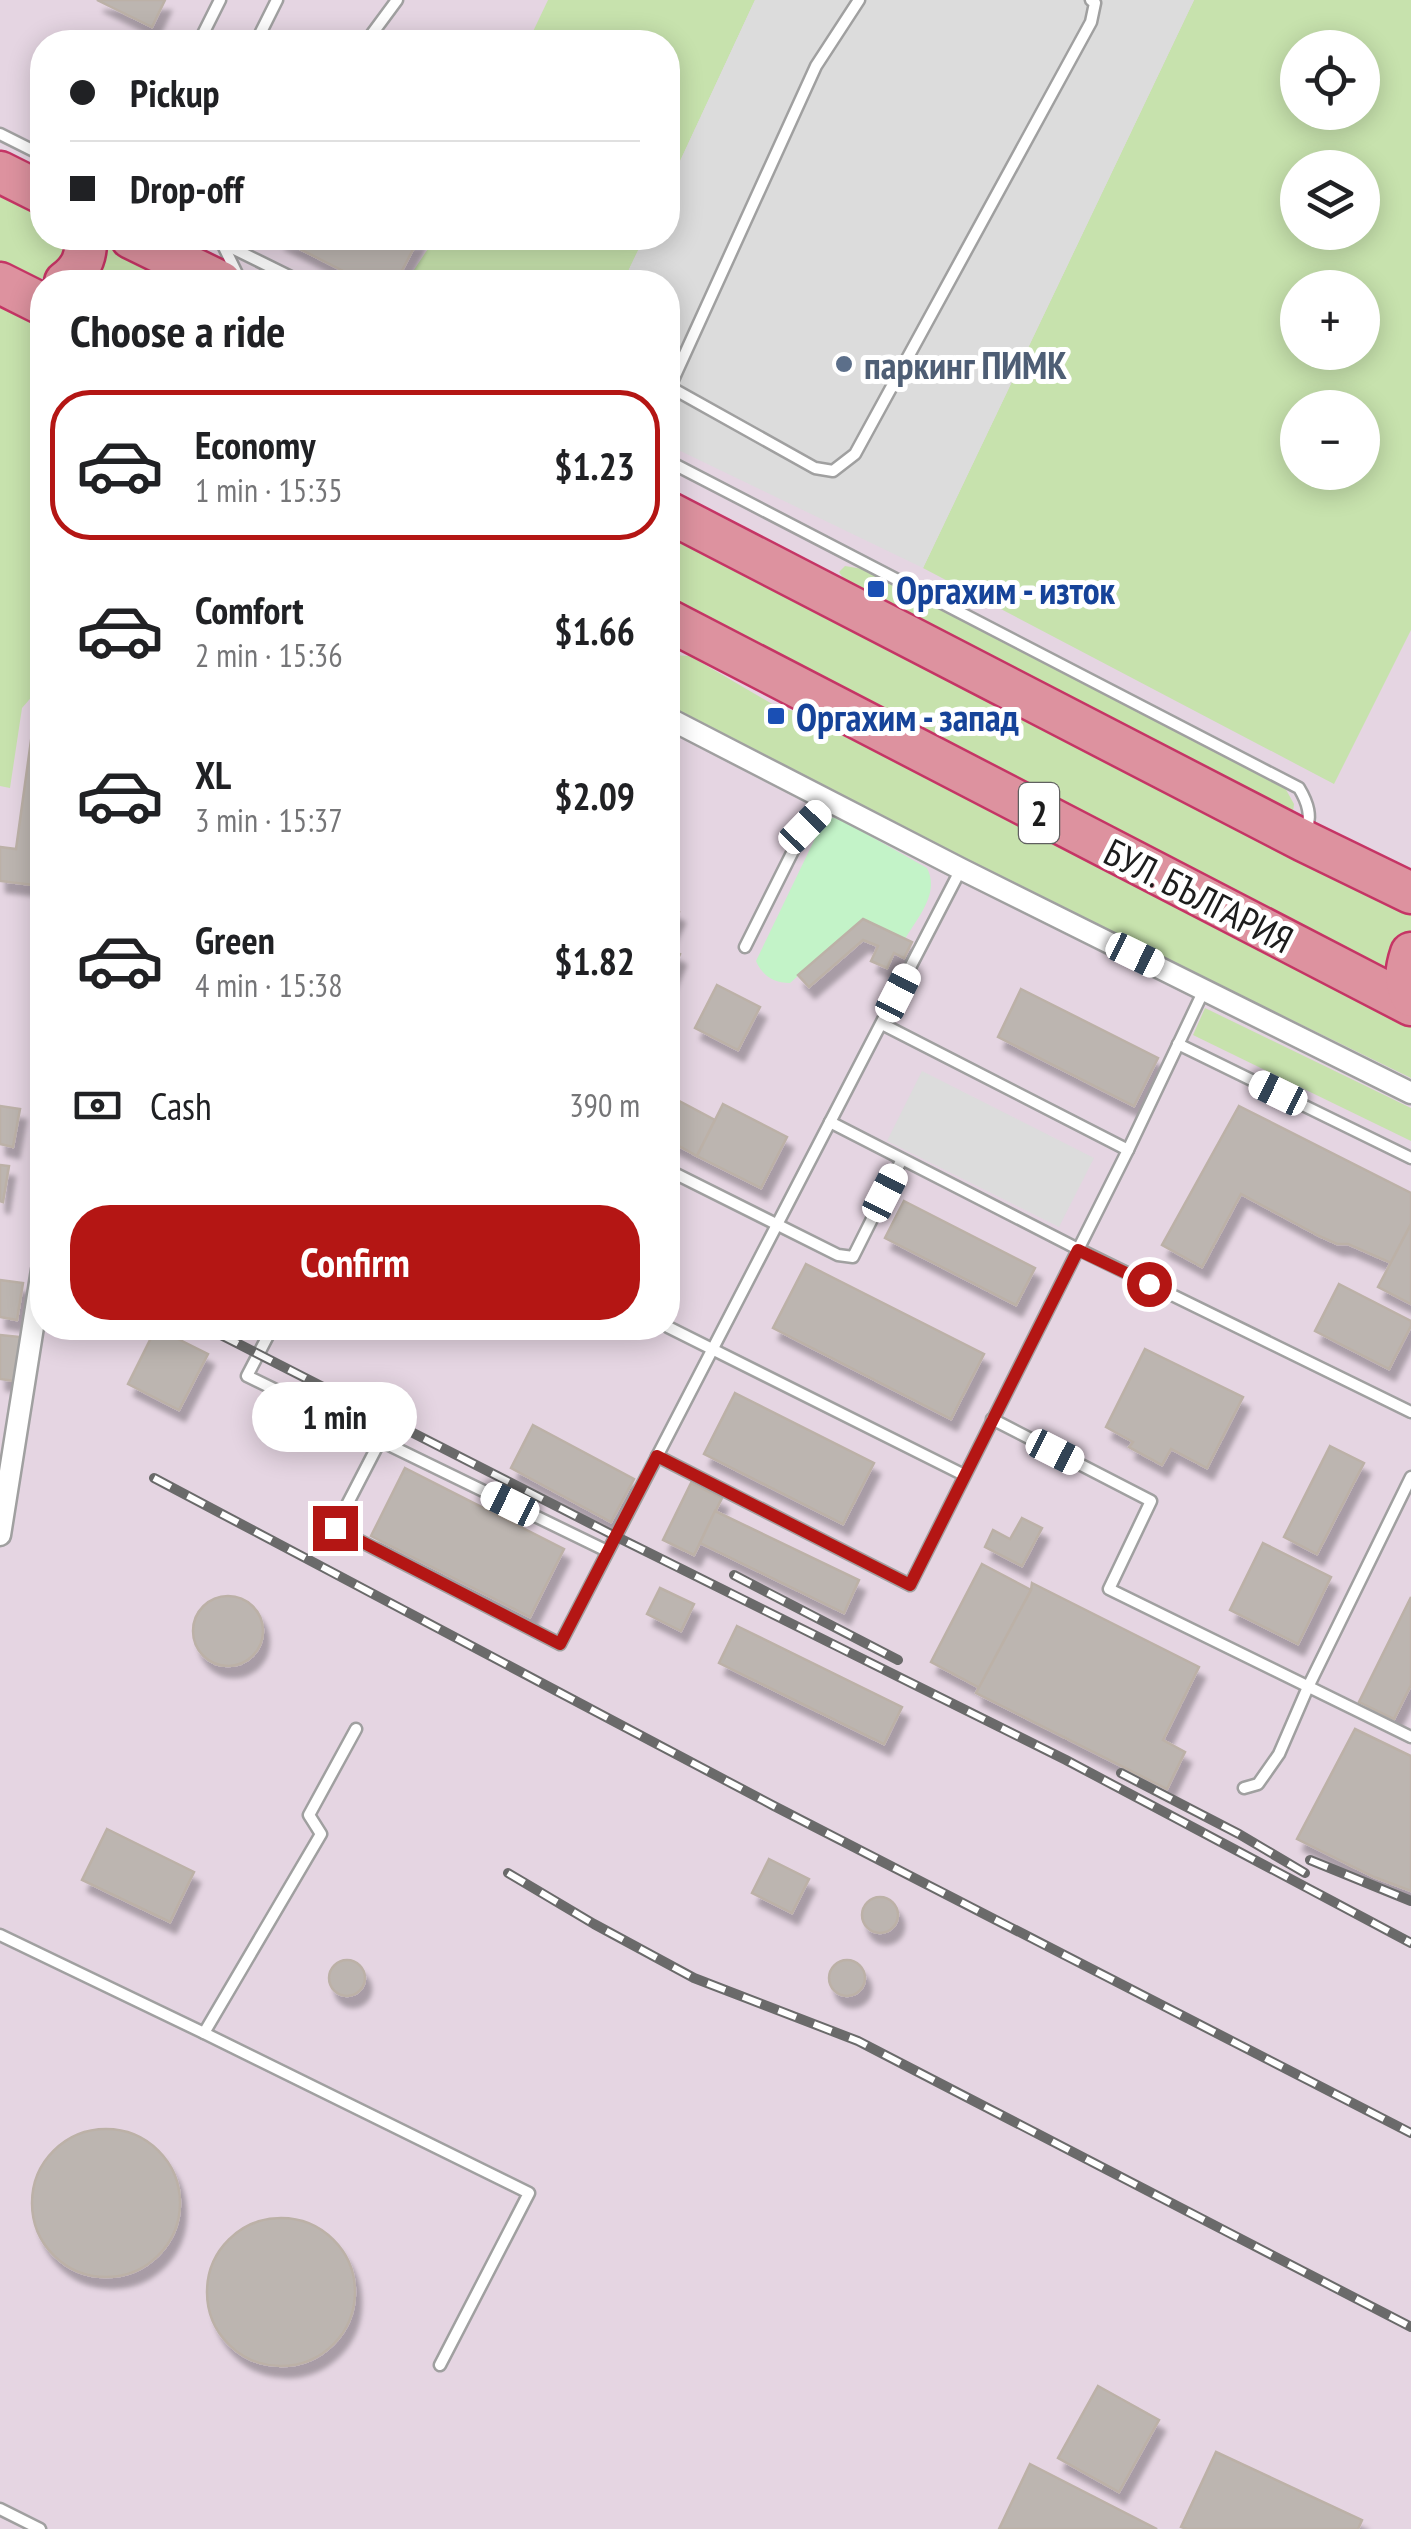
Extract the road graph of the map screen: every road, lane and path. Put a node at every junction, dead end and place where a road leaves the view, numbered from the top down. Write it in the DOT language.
graph roads {
  1 [pos="220,0"];
  2 [pos="276,0"];
  3 [pos="397,0"];
  4 [pos="859,0"];
  5 [pos="1092,0"];
  6 [pos="205,30"];
  7 [pos="262,30"];
  8 [pos="375,30"];
  9 [pos="0,134"];
  10 [pos="30,149"];
  11 [pos="0,172"];
  12 [pos="30,187"];
  13 [pos="162,250"];
  14 [pos="241,250"];
  15 [pos="199,270"];
  16 [pos="278,270"];
  17 [pos="680,363"];
  18 [pos="680,395"];
  19 [pos="680,467"];
  20 [pos="680,518"];
  21 [pos="680,626"];
  22 [pos="680,724"];
  23 [pos="830,802"];
  24 [pos="1304,841"];
  25 [pos="962,870"];
  26 [pos="1411,894"];
  27 [pos="745,947"];
  28 [pos="1411,953"];
  29 [pos="1204,990"];
  30 [pos="1411,996"];
  31 [pos="1411,1005"];
  32 [pos="882,1024"];
  33 [pos="1178,1044"];
  34 [pos="1411,1093"];
  35 [pos="830,1122"];
  36 [pos="1128,1150"];
  37 [pos="1411,1158"];
  38 [pos="902,1161"];
  39 [pos="680,1176"];
  40 [pos="778,1225"];
  41 [pos="1078,1250"];
  42 [pos="680,1333"];
  43 [pos="31,1340"];
  44 [pos="266,1340"];
  45 [pos="713,1350"];
  46 [pos="1411,1412"];
  47 [pos="992,1419"];
  48 [pos="380,1441"];
  49 [pos="657,1456"];
  50 [pos="964,1475"];
  51 [pos="1411,1476"];
  52 [pos="1408,1492"];
  53 [pos="0,1535"];
  54 [pos="607,1551"];
  55 [pos="1308,1687"];
  56 [pos="356,1729"];
  57 [pos="1409,1731"];
  58 [pos="1244,1788"];
  59 [pos="0,1936"];
  60 [pos="204,2032"];
  61 [pos="440,2365"];
  62 [pos="0,2509"];
  63 [pos="40,2529"];
  1 -- 6 [label="lane"];
  2 -- 7 [label="lane"];
  3 -- 8 [label="lane"];
  4 -- 17 [label="lane"];
  5 -- 18 [label="lane"];
  9 -- 10 [label="lane"];
  11 -- 12 [label="highway"];
  13 -- 15 [label="highway"];
  14 -- 16 [label="lane"];
  19 -- 24 [label="lane"];
  20 -- 24 [label="highway"];
  21 -- 31 [label="highway, БУЛ. БЪЛГАРИЯ / 2"];
  22 -- 23 [label="street"];
  23 -- 25 [label="street"];
  23 -- 27 [label="lane"];
  24 -- 26 [label="highway"];
  25 -- 29 [label="street"];
  25 -- 32 [label="lane"];
  28 -- 30 [label="highway"];
  29 -- 33 [label="lane"];
  29 -- 34 [label="street"];
  32 -- 35 [label="lane"];
  32 -- 36 [label="lane"];
  33 -- 36 [label="lane"];
  33 -- 37 [label="lane"];
  35 -- 38 [label="lane"];
  35 -- 40 [label="lane"];
  36 -- 41 [label="lane"];
  38 -- 40 [label="lane"];
  38 -- 41 [label="lane"];
  39 -- 40 [label="lane"];
  40 -- 45 [label="lane"];
  41 -- 46 [label="lane"];
  41 -- 47 [label="lane"];
  42 -- 45 [label="lane"];
  43 -- 53 [label="street"];
  44 -- 48 [label="lane"];
  45 -- 49 [label="lane"];
  45 -- 50 [label="lane"];
  47 -- 50 [label="lane"];
  47 -- 55 [label="lane"];
  48 -- 54 [label="lane"];
  48 -- 54 [label="lane"];
  49 -- 50 [label="lane"];
  49 -- 54 [label="lane"];
  51 -- 52 [label="lane"];
  52 -- 55 [label="lane"];
  55 -- 57 [label="lane"];
  55 -- 58 [label="lane"];
  56 -- 60 [label="lane"];
  59 -- 60 [label="lane"];
  60 -- 61 [label="lane"];
  62 -- 63 [label="lane"];
}
